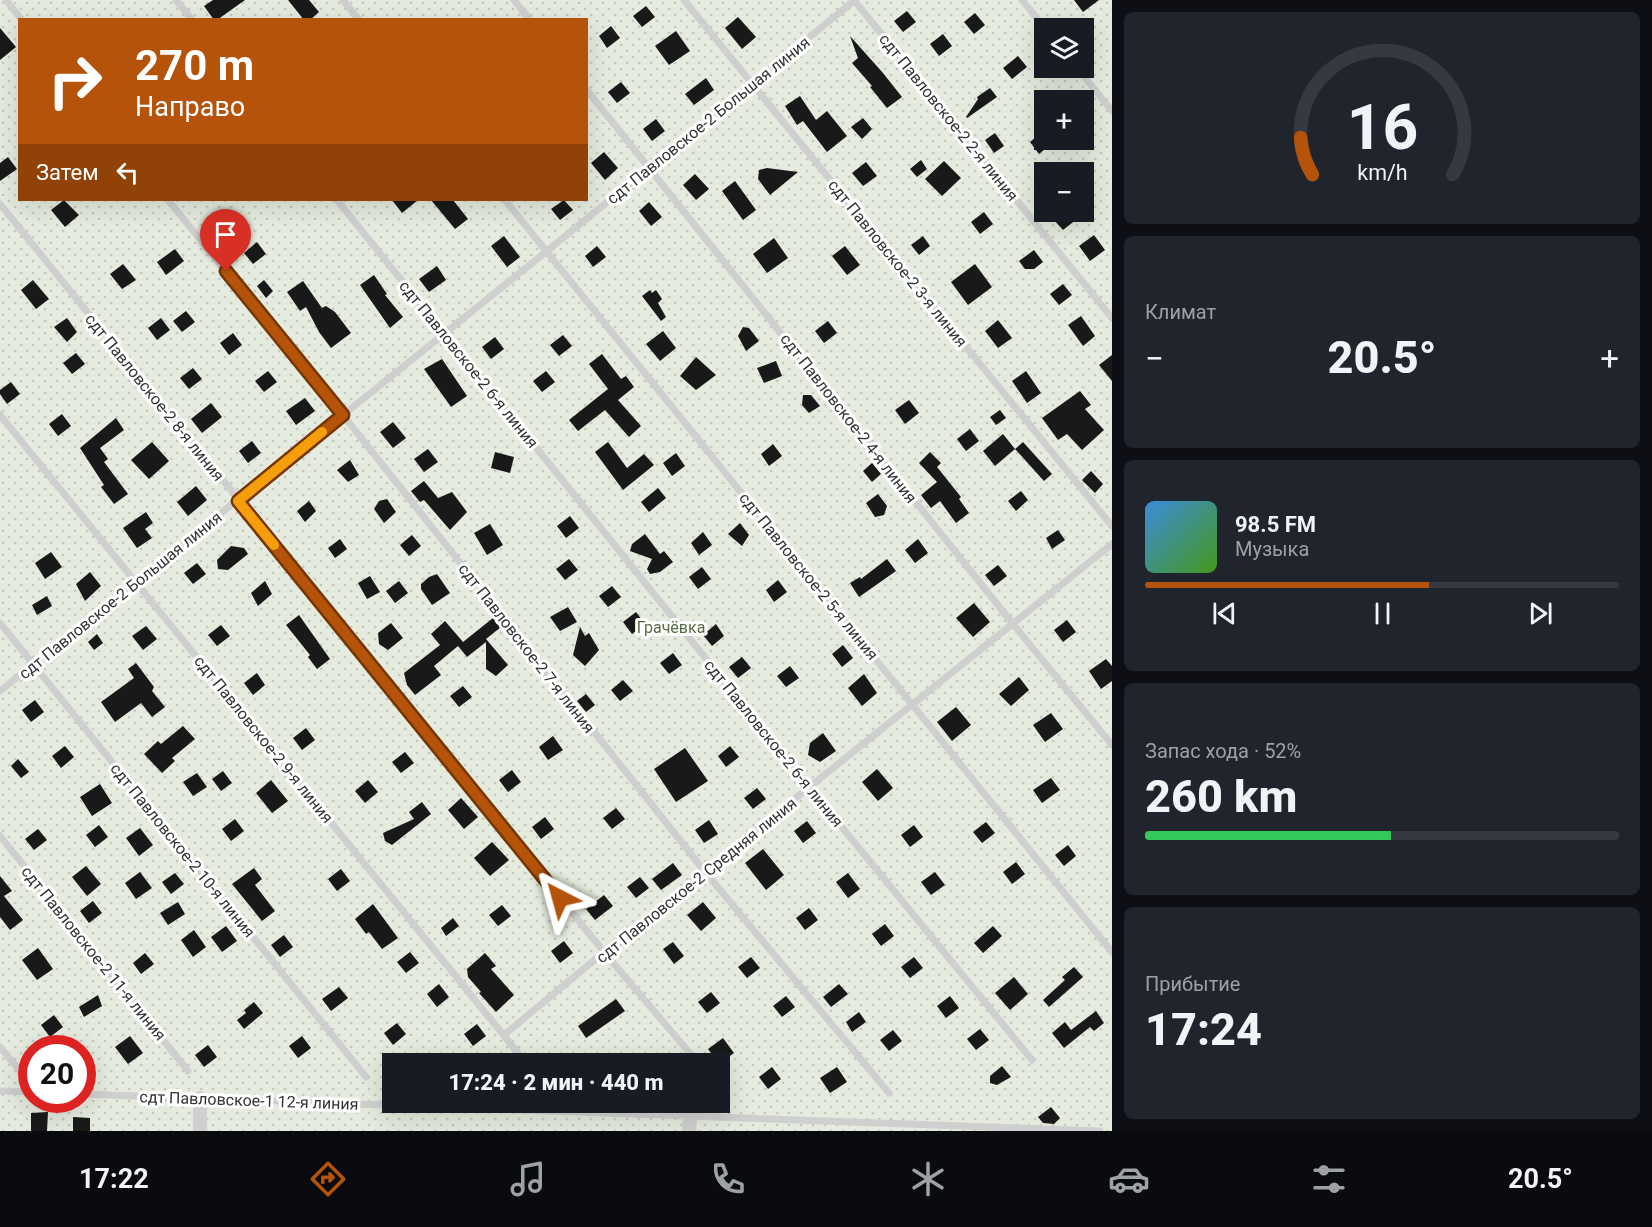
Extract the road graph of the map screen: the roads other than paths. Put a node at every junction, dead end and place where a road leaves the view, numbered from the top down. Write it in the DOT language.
graph roads {
  1 [pos="6,0"];
  2 [pos="176,0"];
  3 [pos="343,0"];
  4 [pos="514,0"];
  5 [pos="684,0"];
  6 [pos="855,0"];
  7 [pos="1022,0"];
  8 [pos="20,18"];
  9 [pos="190,18"];
  10 [pos="357,18"];
  11 [pos="528,18"];
  12 [pos="1037,18"];
  13 [pos="1085,78"];
  14 [pos="753,85"];
  15 [pos="588,91"];
  16 [pos="1112,111"];
  17 [pos="650,168"];
  18 [pos="169,201"];
  19 [pos="338,201"];
  20 [pos="506,201"];
  21 [pos="0,204"];
  22 [pos="547,251"];
  23 [pos="1112,318"];
  24 [pos="445,333"];
  25 [pos="0,415"];
  26 [pos="343,415"];
  27 [pos="238,501"];
  28 [pos="1112,526"];
  29 [pos="1112,544"];
  30 [pos="135,581"];
  31 [pos="0,623"];
  32 [pos="1013,624"];
  33 [pos="33,664"];
  34 [pos="0,691"];
  35 [pos="914,705"];
  36 [pos="1112,745"];
  37 [pos="810,788"];
  38 [pos="0,836"];
  39 [pos="706,873"];
  40 [pos="604,952"];
  41 [pos="1112,952"];
  42 [pos="504,1035"];
  43 [pos="0,1047"];
  44 [pos="518,1053"];
  45 [pos="690,1053"];
  46 [pos="1032,1060"];
  47 [pos="18,1069"];
  48 [pos="188,1071"];
  49 [pos="366,1077"];
  50 [pos="0,1091"];
  51 [pos="18,1092"];
  52 [pos="889,1093"];
  53 [pos="96,1094"];
  54 [pos="200,1098"];
  55 [pos="690,1124"];
  56 [pos="200,1131"];
  57 [pos="1100,1131"];
  1 -- 8 [label="lane"];
  2 -- 9 [label="lane"];
  3 -- 10 [label="lane"];
  4 -- 11 [label="lane"];
  5 -- 14 [label="lane, сдт Павловское-2 3-я линия"];
  6 -- 14 [label="lane, сдт Павловское-2 Большая линия"];
  6 -- 23 [label="lane, сдт Павловское-2 2-я линия"];
  7 -- 12 [label="lane"];
  13 -- 16 [label="lane"];
  14 -- 17 [label="lane, сдт Павловское-2 Большая линия"];
  14 -- 28 [label="lane, сдт Павловское-2 3-я линия"];
  15 -- 17 [label="lane, сдт Павловское-2 4-я линия"];
  17 -- 22 [label="lane, сдт Павловское-2 Большая линия"];
  17 -- 32 [label="lane, сдт Павловское-2 4-я линия"];
  18 -- 26 [label="lane, сдт Павловское-2 7-я линия"];
  19 -- 24 [label="lane, сдт Павловское-2 6-я линия"];
  20 -- 22 [label="lane, сдт Павловское-2 5-я линия"];
  21 -- 27 [label="lane, сдт Павловское-2 8-я линия"];
  22 -- 24 [label="lane, сдт Павловское-2 Большая линия"];
  22 -- 35 [label="lane, сдт Павловское-2 5-я линия"];
  24 -- 26 [label="lane, сдт Павловское-2 Большая линия"];
  24 -- 37 [label="lane, сдт Павловское-2 6-я линия"];
  25 -- 30 [label="lane, сдт Павловское-2 9-я линия"];
  26 -- 27 [label="lane, сдт Павловское-2 Большая линия"];
  26 -- 39 [label="lane, сдт Павловское-2 7-я линия"];
  27 -- 30 [label="lane, сдт Павловское-2 Большая линия"];
  27 -- 40 [label="lane, сдт Павловское-2 8-я линия"];
  29 -- 32 [label="lane, сдт Павловское-2 Средняя линия"];
  30 -- 33 [label="lane, сдт Павловское-2 Большая линия"];
  30 -- 42 [label="lane, сдт Павловское-2 9-я линия"];
  31 -- 33 [label="lane, сдт Павловское-2 10-я линия"];
  32 -- 35 [label="lane, сдт Павловское-2 Средняя линия"];
  32 -- 36 [label="lane, сдт Павловское-2 4-я линия"];
  33 -- 34 [label="lane, сдт Павловское-2 Большая линия"];
  33 -- 49 [label="lane, сдт Павловское-2 10-я линия"];
  35 -- 37 [label="lane, сдт Павловское-2 Средняя линия"];
  35 -- 41 [label="lane, сдт Павловское-2 5-я линия"];
  37 -- 39 [label="lane, сдт Павловское-2 Средняя линия"];
  37 -- 46 [label="lane, сдт Павловское-2 6-я линия"];
  38 -- 48 [label="lane, сдт Павловское-2 11-я линия"];
  39 -- 40 [label="lane, сдт Павловское-2 Средняя линия"];
  39 -- 52 [label="lane, сдт Павловское-2 7-я линия"];
  40 -- 42 [label="lane, сдт Павловское-2 Средняя линия"];
  40 -- 45 [label="lane, сдт Павловское-2 8-я линия"];
  42 -- 44 [label="lane, сдт Павловское-2 9-я линия"];
  43 -- 47 [label="lane"];
  50 -- 51 [label="lane"];
  53 -- 54 [label="lane, сдт Павловское-1 12-я линия"];
  54 -- 55 [label="lane, сдт Павловское-1 12-я линия"];
  54 -- 56 [label="street"];
  55 -- 57 [label="lane, сдт Павловское-1 12-я линия"];
}
